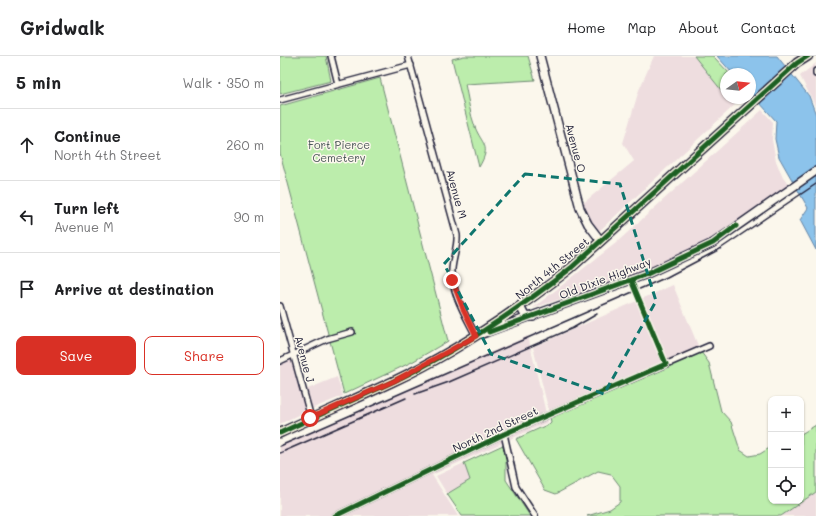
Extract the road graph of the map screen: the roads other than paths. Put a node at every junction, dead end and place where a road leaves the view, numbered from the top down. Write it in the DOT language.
graph roads {
  1 [pos="331,56"];
  2 [pos="408,56"];
  3 [pos="540,56"];
  4 [pos="802,56"];
  5 [pos="808,56"];
  6 [pos="797,63"];
  7 [pos="411,65"];
  8 [pos="816,70"];
  9 [pos="816,74"];
  10 [pos="338,84"];
  11 [pos="280,100"];
  12 [pos="816,171"];
  13 [pos="601,241"];
  14 [pos="280,306"];
  15 [pos="520,306"];
  16 [pos="533,317"];
  17 [pos="352,332"];
  18 [pos="476,336"];
  19 [pos="709,346"];
  20 [pos="293,355"];
  21 [pos="280,361"];
  22 [pos="310,418"];
  23 [pos="280,433"];
  24 [pos="504,434"];
  25 [pos="334,516"];
  26 [pos="535,516"];
  1 -- 10 [label="street"];
  2 -- 7 [label="street, Avenue M"];
  3 -- 13 [label="street, Avenue O"];
  4 -- 6 [label="main road"];
  5 -- 6 [label="main road"];
  6 -- 13 [label="main road, North 4th Street"];
  7 -- 10 [label="street"];
  7 -- 18 [label="street, Avenue M"];
  8 -- 9 [label="street"];
  10 -- 11 [label="street"];
  12 -- 16 [label="street, Old Dixie Highway"];
  13 -- 15 [label="main road, North 4th Street"];
  14 -- 20 [label="street, Avenue J"];
  15 -- 16 [label="street"];
  15 -- 18 [label="main road, North 4th Street"];
  16 -- 18 [label="street, Old Dixie Highway"];
  17 -- 20 [label="street"];
  18 -- 22 [label="main road, North 4th Street"];
  19 -- 24 [label="street, North 2nd Street"];
  20 -- 21 [label="street"];
  20 -- 22 [label="street, Avenue J"];
  22 -- 23 [label="main road, North 4th Street"];
  24 -- 25 [label="street, North 2nd Street"];
  24 -- 26 [label="street"];
}
